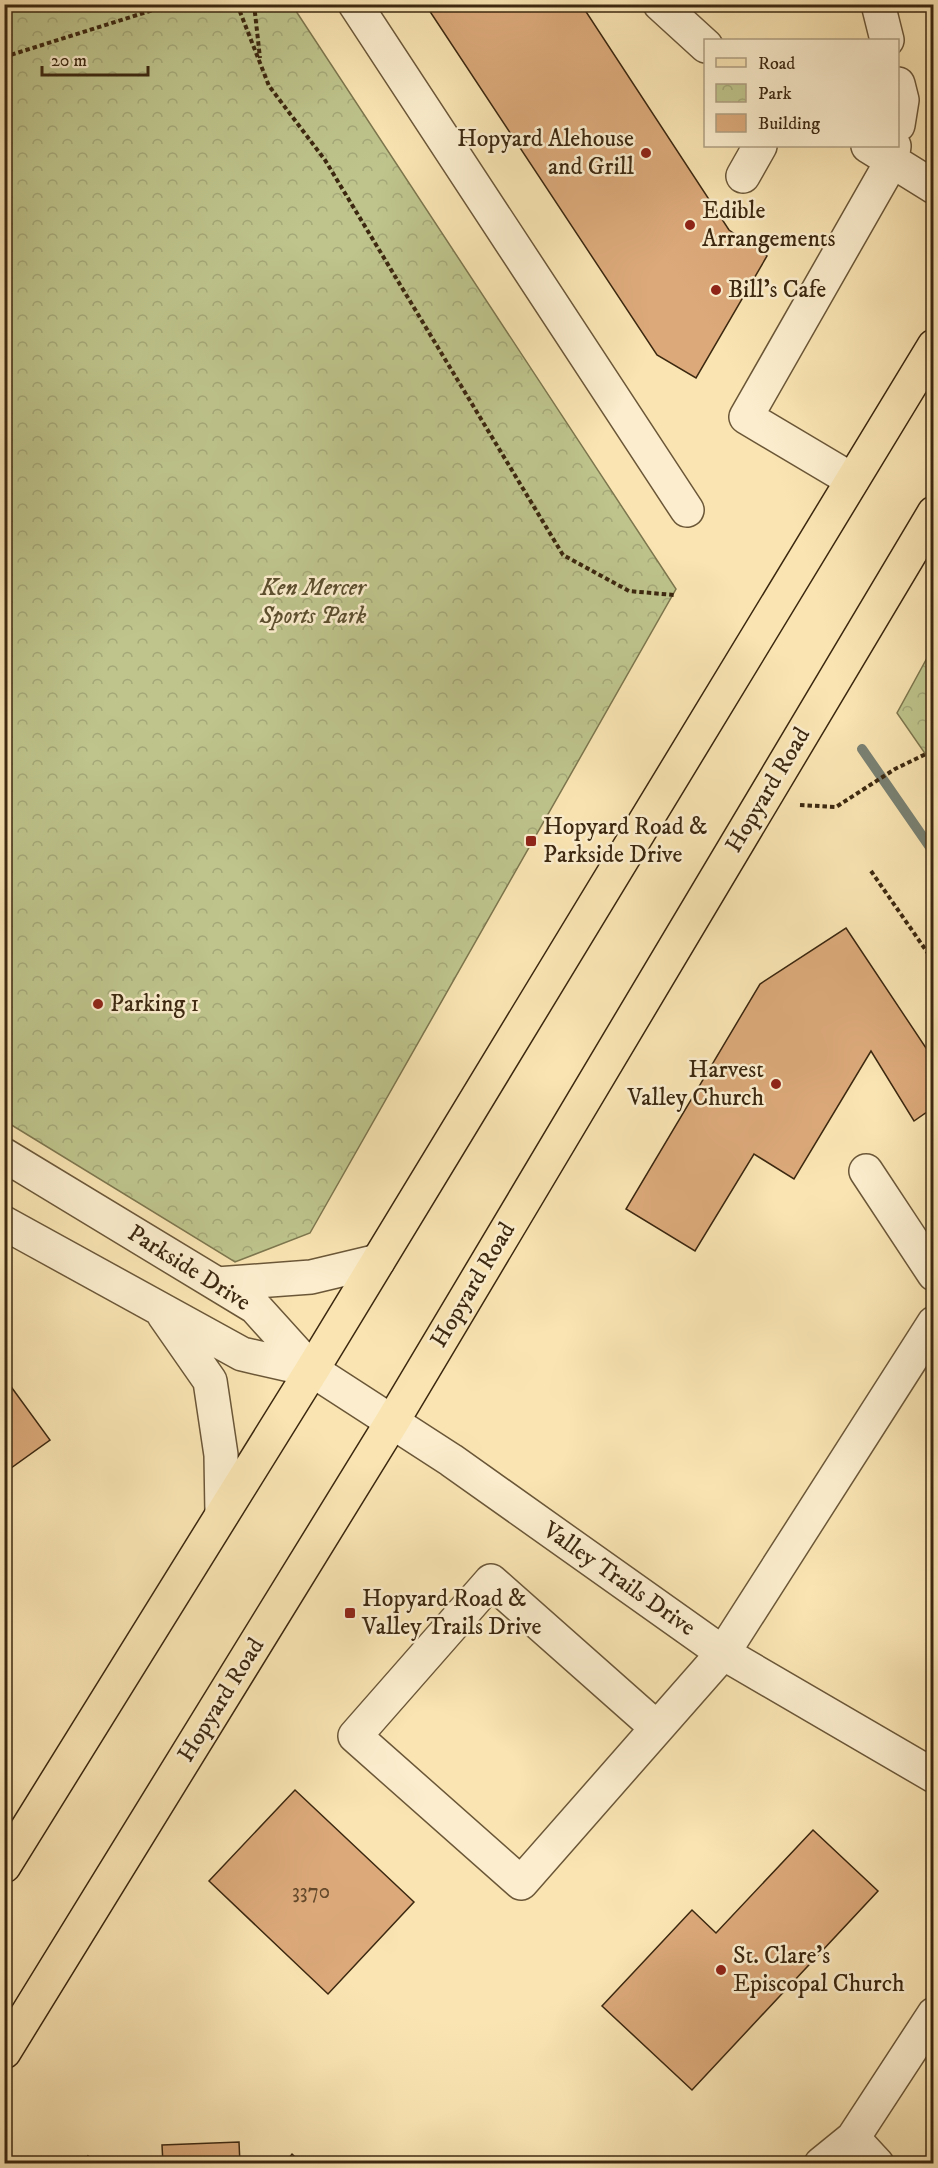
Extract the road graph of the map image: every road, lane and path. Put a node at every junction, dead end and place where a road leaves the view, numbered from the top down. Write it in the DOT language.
graph roads {
  1 [pos="172,4"];
  2 [pos="237,4"];
  3 [pos="254,4"];
  4 [pos="355,4"];
  5 [pos="660,4"];
  6 [pos="878,4"];
  7 [pos="887,39"];
  8 [pos="704,45"];
  9 [pos="4,57"];
  10 [pos="260,65"];
  11 [pos="899,90"];
  12 [pos="899,115"];
  13 [pos="759,147"];
  14 [pos="884,150"];
  15 [pos="742,176"];
  16 [pos="933,187"];
  17 [pos="933,346"];
  18 [pos="852,480"];
  19 [pos="687,510"];
  20 [pos="933,513"];
  21 [pos="674,595"];
  22 [pos="933,750"];
  23 [pos="836,807"];
  24 [pos="871,871"];
  25 [pos="933,962"];
  26 [pos="4,1155"];
  27 [pos="866,1171"];
  28 [pos="4,1223"];
  29 [pos="378,1261"];
  30 [pos="933,1274"];
  31 [pos="217,1284"];
  32 [pos="160,1308"];
  33 [pos="933,1323"];
  34 [pos="312,1370"];
  35 [pos="392,1422"];
  36 [pos="222,1514"];
  37 [pos="723,1653"];
  38 [pos="657,1728"];
  39 [pos="933,1776"];
  40 [pos="4,1866"];
  41 [pos="933,2014"];
  42 [pos="4,2052"];
  43 [pos="854,2138"];
  44 [pos="821,2163"];
  45 [pos="877,2163"];
  1 -- 9 [label="path"];
  2 -- 10 [label="path"];
  3 -- 10 [label="path"];
  4 -- 19 [label="street"];
  5 -- 8 [label="street"];
  6 -- 7 [label="street"];
  10 -- 21 [label="path"];
  11 -- 12 [label="street"];
  13 -- 15 [label="street"];
  14 -- 16 [label="street"];
  14 -- 18 [label="street"];
  17 -- 18 [label="main road"];
  18 -- 29 [label="main road"];
  20 -- 35 [label="main road, Hopyard Road"];
  22 -- 23 [label="path"];
  24 -- 25 [label="path"];
  26 -- 31 [label="street, Parkside Drive"];
  27 -- 30 [label="street"];
  28 -- 32 [label="street, Parkside Drive"];
  29 -- 31 [label="street"];
  29 -- 34 [label="main road"];
  31 -- 34 [label="street, Parkside Drive"];
  32 -- 34 [label="street, Parkside Drive"];
  32 -- 36 [label="street"];
  33 -- 37 [label="street"];
  34 -- 35 [label="street, Valley Trails Drive"];
  34 -- 36 [label="main road"];
  35 -- 37 [label="street, Valley Trails Drive"];
  35 -- 42 [label="main road, Hopyard Road"];
  36 -- 40 [label="main road"];
  37 -- 38 [label="street"];
  37 -- 39 [label="street, Valley Trails Drive"];
  38 -- 38 [label="street"];
  41 -- 43 [label="street"];
  43 -- 44 [label="street"];
  43 -- 45 [label="street"];
}
